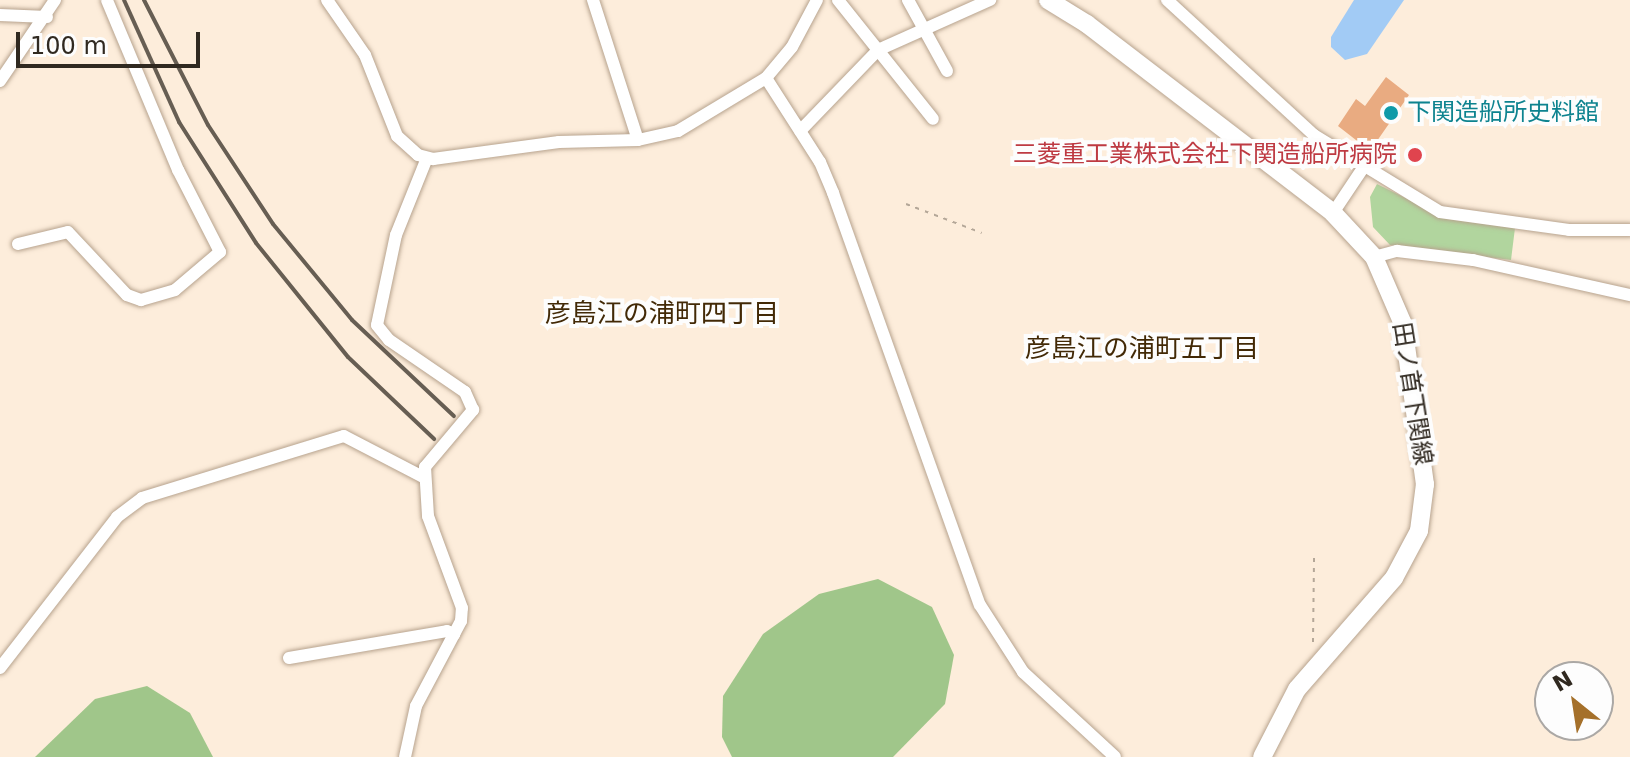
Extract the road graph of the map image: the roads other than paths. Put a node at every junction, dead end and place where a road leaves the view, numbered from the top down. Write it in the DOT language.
graph roads {
  1 [pos="55,0"];
  2 [pos="107,0"];
  3 [pos="327,0"];
  4 [pos="593,0"];
  5 [pos="817,0"];
  6 [pos="838,0"];
  7 [pos="908,0"];
  8 [pos="990,0"];
  9 [pos="1048,0"];
  10 [pos="1167,0"];
  11 [pos="0,15"];
  12 [pos="47,17"];
  13 [pos="925,29"];
  14 [pos="878,50"];
  15 [pos="947,71"];
  16 [pos="766,78"];
  17 [pos="0,81"];
  18 [pos="933,119"];
  19 [pos="800,131"];
  20 [pos="638,140"];
  21 [pos="427,158"];
  22 [pos="1363,168"];
  23 [pos="1333,213"];
  24 [pos="1630,230"];
  25 [pos="18,244"];
  26 [pos="1374,257"];
  27 [pos="1630,295"];
  28 [pos="423,477"];
  29 [pos="454,634"];
  30 [pos="289,658"];
  31 [pos="0,668"];
  32 [pos="405,757"];
  33 [pos="1115,757"];
  34 [pos="1262,757"];
  1 -- 12 [label="street"];
  2 -- 25 [label="street"];
  3 -- 21 [label="street"];
  4 -- 20 [label="street"];
  5 -- 16 [label="street"];
  6 -- 14 [label="street"];
  7 -- 13 [label="street"];
  8 -- 13 [label="street"];
  9 -- 23 [label="main road, 田ノ首下関線"];
  10 -- 22 [label="street"];
  11 -- 12 [label="street"];
  12 -- 17 [label="street"];
  13 -- 14 [label="street"];
  13 -- 15 [label="street"];
  14 -- 18 [label="street"];
  14 -- 19 [label="street"];
  16 -- 19 [label="street"];
  16 -- 20 [label="street"];
  19 -- 33 [label="street"];
  20 -- 21 [label="street"];
  21 -- 28 [label="street"];
  22 -- 23 [label="street"];
  22 -- 24 [label="street"];
  23 -- 26 [label="main road, 田ノ首下関線"];
  26 -- 27 [label="street"];
  26 -- 34 [label="main road, 田ノ首下関線"];
  28 -- 29 [label="street"];
  28 -- 31 [label="street"];
  29 -- 30 [label="street"];
  29 -- 32 [label="street"];
}
